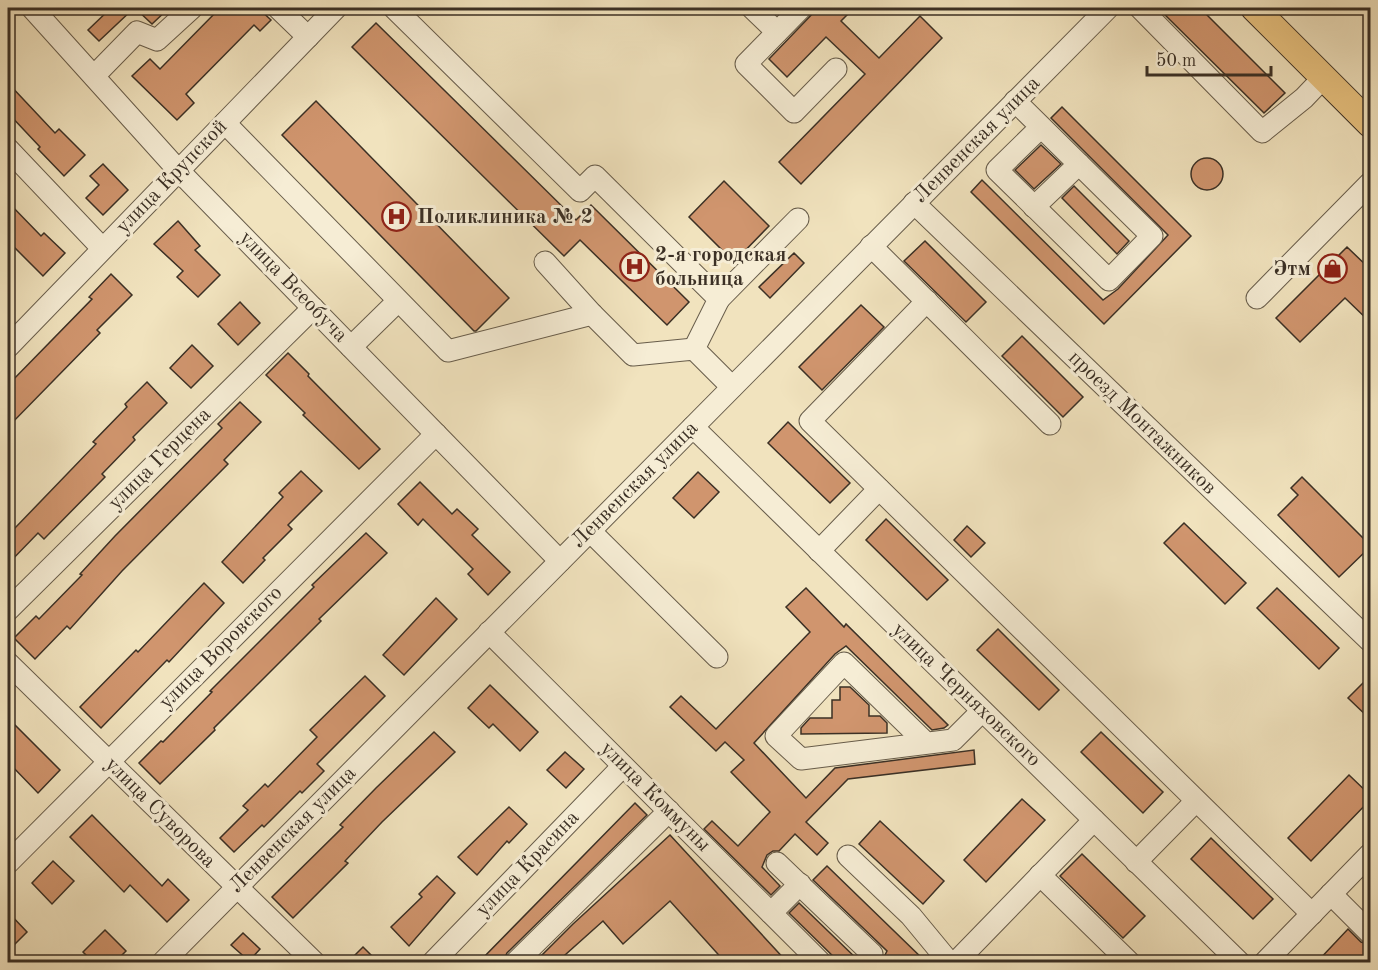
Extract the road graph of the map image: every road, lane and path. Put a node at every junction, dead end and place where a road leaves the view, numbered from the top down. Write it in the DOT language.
graph roads {
  1 [pos="32,8"];
  2 [pos="192,8"];
  3 [pos="278,8"];
  4 [pos="336,8"];
  5 [pos="394,8"];
  6 [pos="752,8"];
  7 [pos="801,8"];
  8 [pos="1108,8"];
  9 [pos="1140,8"];
  10 [pos="1254,8"];
  11 [pos="777,32"];
  12 [pos="308,37"];
  13 [pos="836,69"];
  14 [pos="94,76"];
  15 [pos="1324,77"];
  16 [pos="1015,101"];
  17 [pos="225,123"];
  18 [pos="1371,124"];
  19 [pos="1041,127"];
  20 [pos="972,145"];
  21 [pos="8,149"];
  22 [pos="1079,164"];
  23 [pos="997,170"];
  24 [pos="179,171"];
  25 [pos="1371,183"];
  26 [pos="914,203"];
  27 [pos="1034,207"];
  28 [pos="798,219"];
  29 [pos="872,246"];
  30 [pos="102,248"];
  31 [pos="545,262"];
  32 [pos="1257,298"];
  33 [pos="719,299"];
  34 [pos="398,301"];
  35 [pos="927,302"];
  36 [pos="313,308"];
  37 [pos="592,314"];
  38 [pos="8,347"];
  39 [pos="351,347"];
  40 [pos="694,349"];
  41 [pos="732,387"];
  42 [pos="1050,424"];
  43 [pos="693,427"];
  44 [pos="436,434"];
  45 [pos="879,489"];
  46 [pos="590,531"];
  47 [pos="819,551"];
  48 [pos="560,561"];
  49 [pos="8,610"];
  50 [pos="489,632"];
  51 [pos="1371,641"];
  52 [pos="717,657"];
  53 [pos="8,663"];
  54 [pos="982,711"];
  55 [pos="926,744"];
  56 [pos="108,761"];
  57 [pos="623,766"];
  58 [pos="1196,801"];
  59 [pos="669,811"];
  60 [pos="1094,820"];
  61 [pos="1371,854"];
  62 [pos="848,856"];
  63 [pos="1137,862"];
  64 [pos="8,863"];
  65 [pos="777,863"];
  66 [pos="1040,875"];
  67 [pos="800,884"];
  68 [pos="236,888"];
  69 [pos="1331,894"];
  70 [pos="771,913"];
  71 [pos="1312,914"];
  72 [pos="1371,933"];
  73 [pos="872,954"];
  74 [pos="162,963"];
  75 [pos="314,963"];
  76 [pos="433,963"];
  77 [pos="516,963"];
  78 [pos="820,963"];
  79 [pos="949,963"];
  80 [pos="956,963"];
  81 [pos="1129,963"];
  82 [pos="1239,963"];
  83 [pos="1265,963"];
  1 -- 14 [label="street, улица Всеобуча"];
  2 -- 14 [label="street"];
  3 -- 12 [label="street"];
  4 -- 12 [label="street, улица Крупской"];
  5 -- 33 [label="street"];
  6 -- 11 [label="street"];
  7 -- 11 [label="street"];
  8 -- 16 [label="street, Ленвенская улица"];
  9 -- 15 [label="street"];
  10 -- 15 [label="main road"];
  11 -- 13 [label="street"];
  12 -- 17 [label="street, улица Крупской"];
  14 -- 24 [label="street, улица Всеобуча"];
  15 -- 18 [label="main road"];
  16 -- 19 [label="street"];
  16 -- 20 [label="street, Ленвенская улица"];
  17 -- 24 [label="street, улица Крупской"];
  17 -- 34 [label="street"];
  19 -- 22 [label="street"];
  19 -- 23 [label="street"];
  20 -- 23 [label="street"];
  20 -- 26 [label="street, Ленвенская улица"];
  21 -- 30 [label="street"];
  22 -- 27 [label="street"];
  22 -- 27 [label="street"];
  23 -- 27 [label="street"];
  24 -- 30 [label="street, улица Крупской"];
  24 -- 36 [label="street, улица Всеобуча"];
  25 -- 32 [label="street"];
  26 -- 29 [label="street, Ленвенская улица"];
  26 -- 51 [label="street, проезд Монтажников"];
  28 -- 33 [label="street"];
  29 -- 35 [label="street"];
  29 -- 41 [label="street, Ленвенская улица"];
  30 -- 38 [label="street, улица Крупской"];
  31 -- 37 [label="street"];
  33 -- 40 [label="street"];
  34 -- 37 [label="street"];
  34 -- 39 [label="street"];
  35 -- 42 [label="street"];
  35 -- 45 [label="street"];
  36 -- 39 [label="street, улица Всеобуча"];
  36 -- 49 [label="street, улица Герцена"];
  37 -- 40 [label="street"];
  39 -- 44 [label="street, улица Всеобуча"];
  40 -- 41 [label="street"];
  41 -- 43 [label="street, Ленвенская улица"];
  43 -- 46 [label="street, Ленвенская улица"];
  43 -- 47 [label="street, улица Черняховского"];
  44 -- 48 [label="street, улица Всеобуча"];
  44 -- 56 [label="street, улица Воровского"];
  45 -- 47 [label="street"];
  45 -- 58 [label="street"];
  46 -- 48 [label="street, Ленвенская улица"];
  46 -- 52 [label="street"];
  47 -- 54 [label="street, улица Черняховского"];
  48 -- 50 [label="street, Ленвенская улица"];
  50 -- 57 [label="street, улица Коммуны"];
  50 -- 68 [label="street, Ленвенская улица"];
  53 -- 56 [label="street, улица Суворова"];
  54 -- 55 [label="street"];
  54 -- 60 [label="street, улица Черняховского"];
  55 -- 55 [label="street"];
  56 -- 64 [label="street, улица Воровского"];
  56 -- 68 [label="street, улица Суворова"];
  57 -- 59 [label="street, улица Коммуны"];
  57 -- 76 [label="street, улица Красина"];
  58 -- 63 [label="street"];
  58 -- 71 [label="street"];
  59 -- 70 [label="street, улица Коммуны"];
  59 -- 77 [label="street"];
  60 -- 63 [label="street, улица Черняховского"];
  60 -- 66 [label="street"];
  61 -- 69 [label="street"];
  62 -- 79 [label="street"];
  63 -- 82 [label="street, улица Черняховского"];
  65 -- 67 [label="street"];
  66 -- 80 [label="street"];
  66 -- 81 [label="street"];
  67 -- 70 [label="street"];
  67 -- 73 [label="street"];
  68 -- 74 [label="street, Ленвенская улица"];
  68 -- 75 [label="street, улица Суворова"];
  69 -- 71 [label="street"];
  69 -- 72 [label="street"];
  70 -- 78 [label="street, улица Коммуны"];
  71 -- 83 [label="street"];
}
